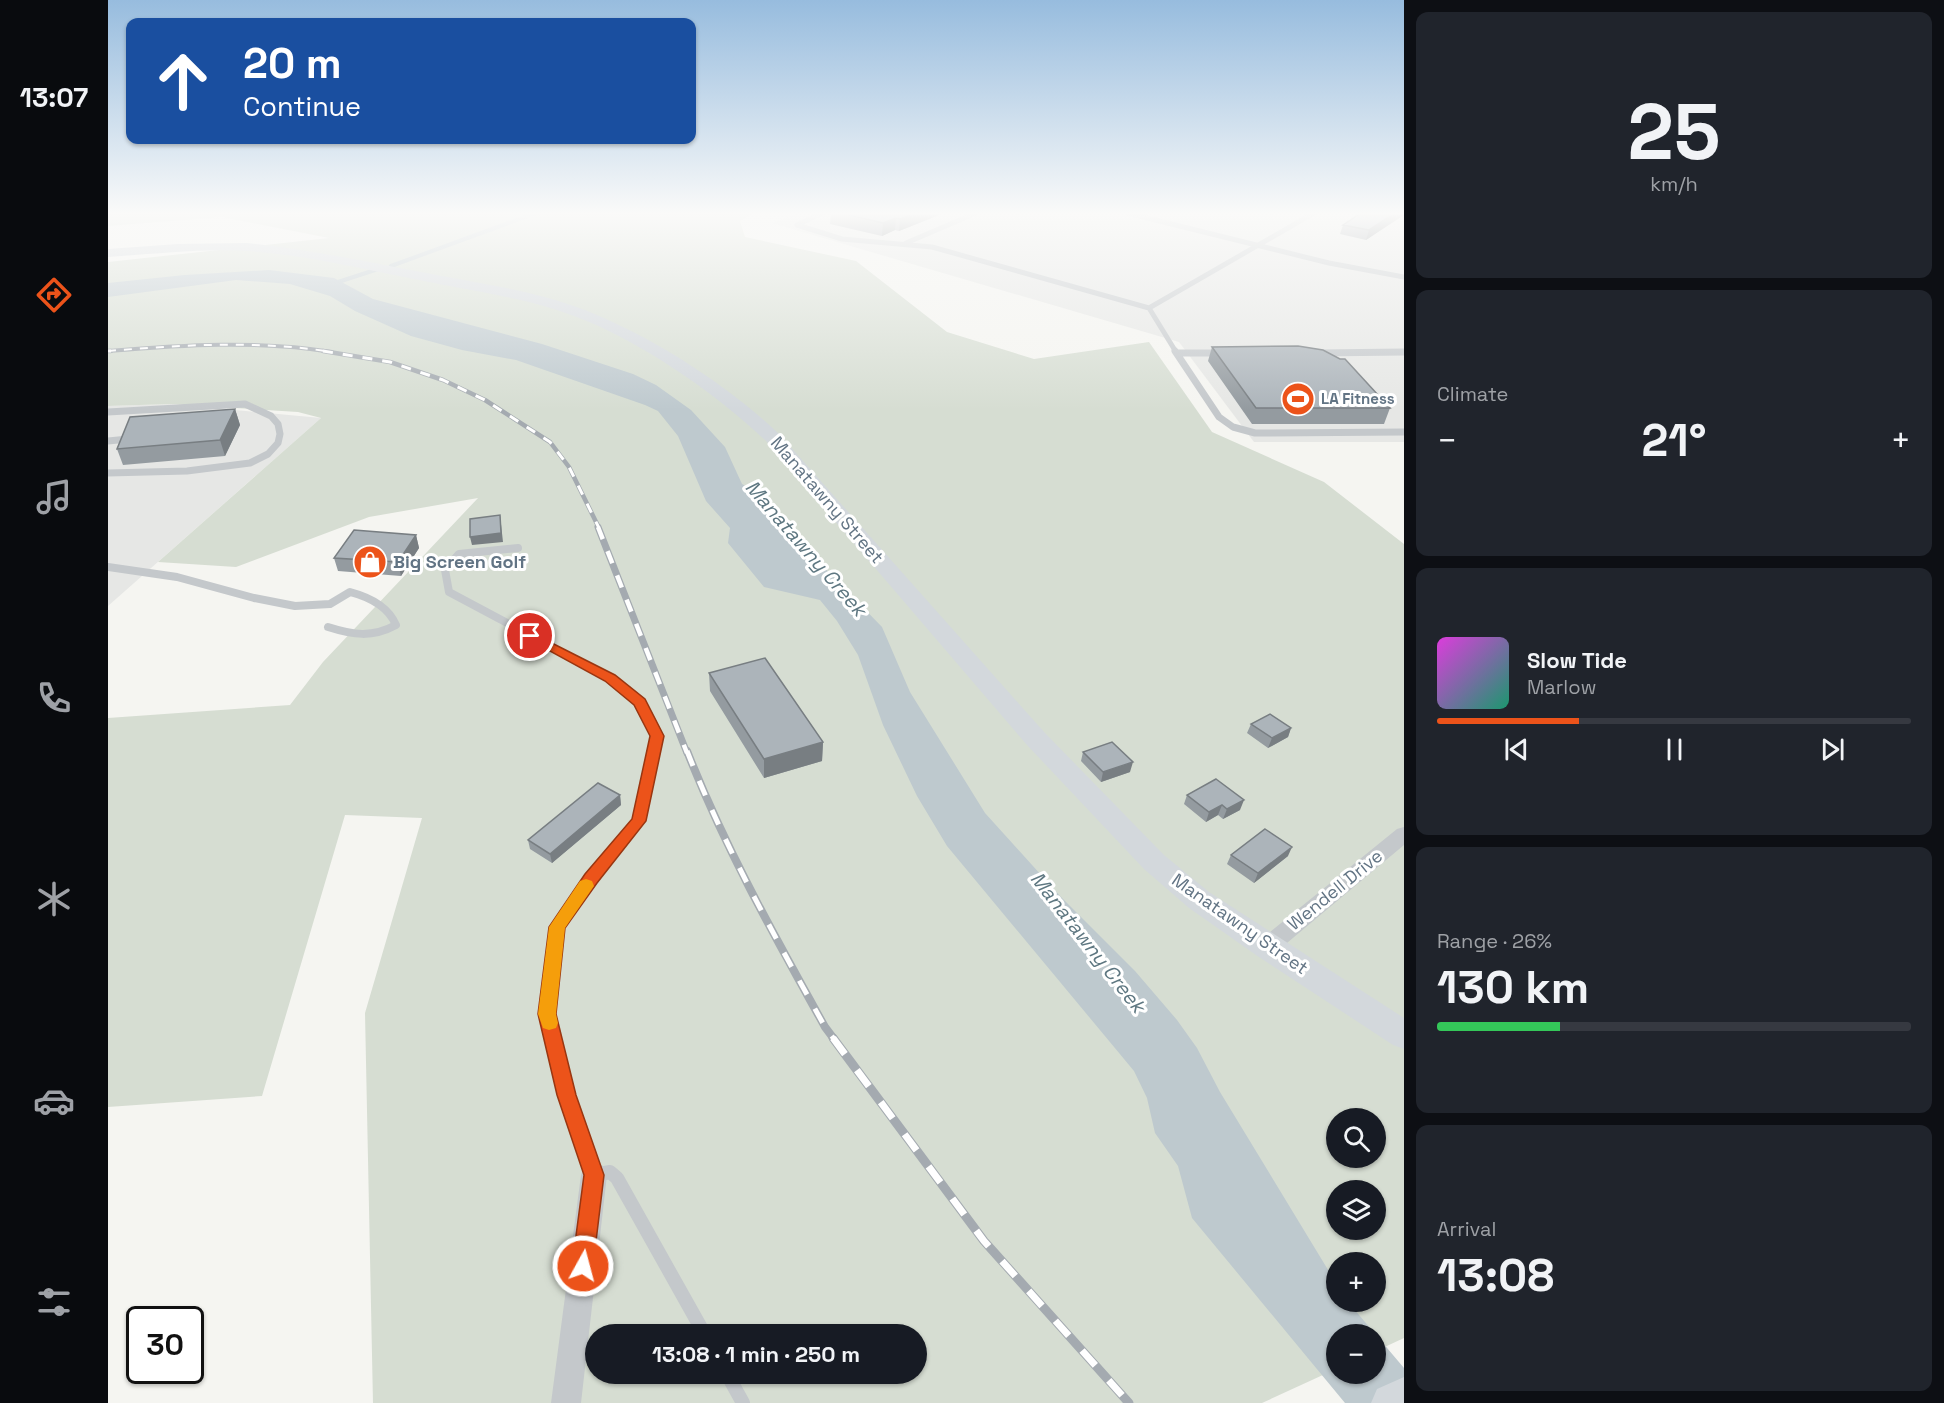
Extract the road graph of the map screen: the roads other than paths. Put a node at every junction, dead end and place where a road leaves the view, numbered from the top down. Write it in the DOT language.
graph roads {
  1 [pos="429,278"];
  2 [pos="1044,278"];
  3 [pos="1201,278"];
  4 [pos="1149,308"];
  5 [pos="1404,352"];
  6 [pos="1233,353"];
  7 [pos="1308,353"];
  8 [pos="1177,354"];
  9 [pos="108,412"];
  10 [pos="1404,432"];
  11 [pos="128,439"];
  12 [pos="108,441"];
  13 [pos="108,473"];
  14 [pos="518,548"];
  15 [pos="108,567"];
  16 [pos="328,627"];
  17 [pos="1404,834"];
  18 [pos="1267,946"];
  19 [pos="1404,1035"];
  20 [pos="594,1175"];
  21 [pos="699,1324"];
  22 [pos="733,1384"];
  23 [pos="1404,1397"];
  24 [pos="566,1403"];
  25 [pos="743,1403"];
  26 [pos="1391,1403"];
  1 -- 18 [label="street, Manatawny Street"];
  2 -- 4 [label="lane"];
  3 -- 4 [label="lane"];
  4 -- 8 [label="lane"];
  5 -- 7 [label="lane"];
  6 -- 8 [label="lane"];
  8 -- 10 [label="lane"];
  9 -- 13 [label="lane"];
  11 -- 12 [label="lane"];
  14 -- 20 [label="lane"];
  15 -- 16 [label="lane"];
  17 -- 18 [label="street, Wendell Drive"];
  18 -- 19 [label="street, Manatawny Street"];
  20 -- 21 [label="lane"];
  20 -- 24 [label="street"];
  22 -- 25 [label="lane"];
  23 -- 26 [label="street"];
}
